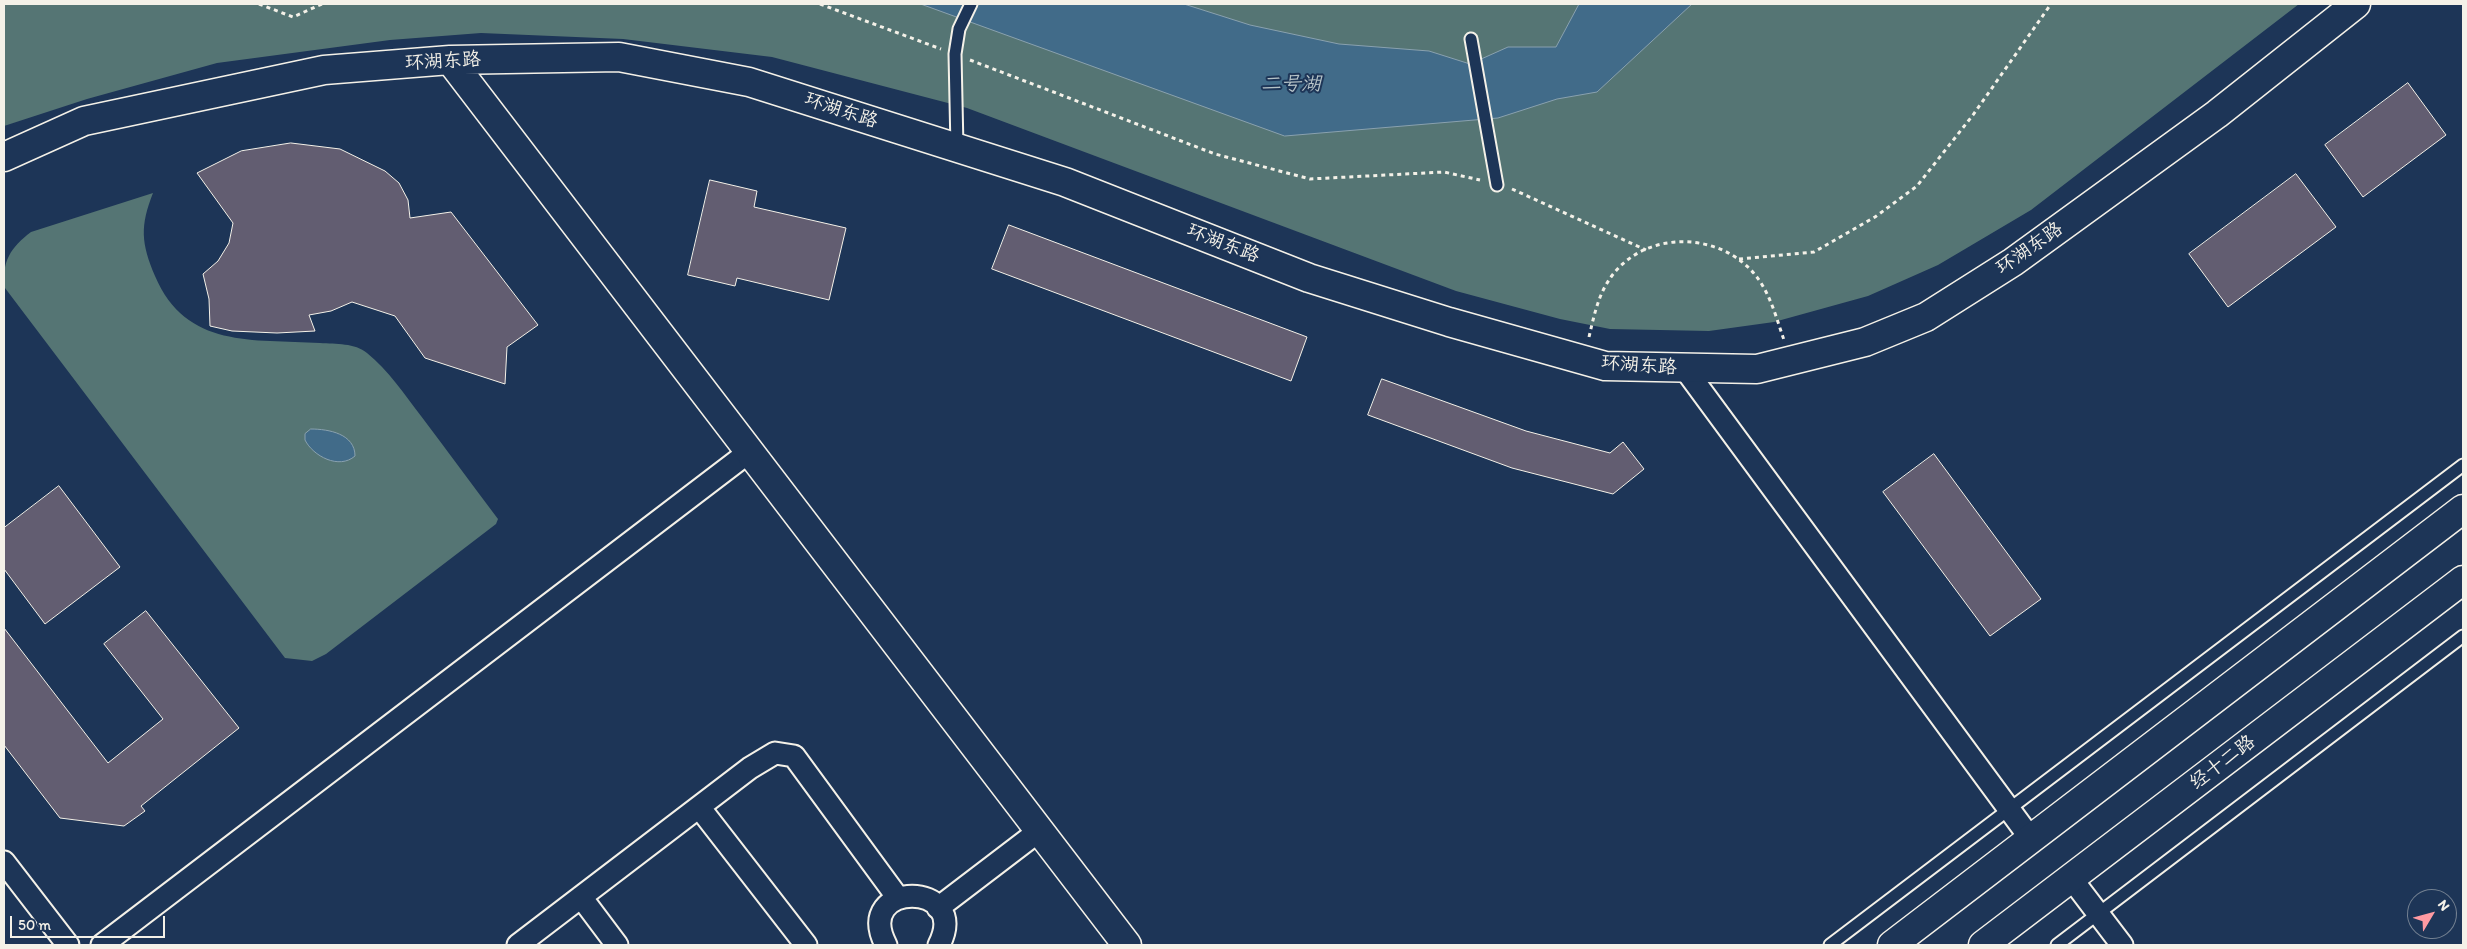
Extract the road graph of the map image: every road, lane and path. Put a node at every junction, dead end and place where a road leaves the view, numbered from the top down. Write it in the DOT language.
graph roads {
  1 [pos="258,4"];
  2 [pos="322,4"];
  3 [pos="820,4"];
  4 [pos="971,4"];
  5 [pos="2051,4"];
  6 [pos="2356,4"];
  7 [pos="1471,39"];
  8 [pos="955,54"];
  9 [pos="450,60"];
  10 [pos="957,148"];
  11 [pos="4,157"];
  12 [pos="1497,185"];
  13 [pos="1646,250"];
  14 [pos="1739,259"];
  15 [pos="1584,360"];
  16 [pos="1791,361"];
  17 [pos="1685,369"];
  18 [pos="750,452"];
  19 [pos="2463,465"];
  20 [pos="2463,509"];
  21 [pos="2463,580"];
  22 [pos="2463,636"];
  23 [pos="699,807"];
  24 [pos="2009,810"];
  25 [pos="1039,831"];
  26 [pos="2031,838"];
  27 [pos="4,862"];
  28 [pos="2071,878"];
  29 [pos="581,897"];
  30 [pos="898,898"];
  31 [pos="938,908"];
  32 [pos="2098,914"];
  33 [pos="68,945"];
  34 [pos="102,945"];
  35 [pos="518,945"];
  36 [pos="617,945"];
  37 [pos="806,945"];
  38 [pos="886,945"];
  39 [pos="939,945"];
  40 [pos="1127,945"];
  41 [pos="1830,945"];
  42 [pos="1892,945"];
  43 [pos="1983,945"];
  44 [pos="2057,945"];
  45 [pos="2122,945"];
  1 -- 2 [label="path"];
  3 -- 8 [label="path"];
  4 -- 8 [label="lane"];
  5 -- 14 [label="path"];
  6 -- 16 [label="street, 环湖东路"];
  7 -- 12 [label="lane"];
  8 -- 10 [label="lane"];
  8 -- 12 [label="path"];
  9 -- 10 [label="street, 环湖东路"];
  9 -- 11 [label="street, 环湖东路"];
  9 -- 18 [label="street"];
  10 -- 15 [label="street, 环湖东路"];
  12 -- 13 [label="path"];
  13 -- 14 [label="path"];
  13 -- 15 [label="path"];
  14 -- 16 [label="path"];
  15 -- 17 [label="street, 环湖东路"];
  16 -- 17 [label="street, 环湖东路"];
  17 -- 24 [label="street"];
  18 -- 25 [label="street"];
  18 -- 34 [label="street"];
  19 -- 24 [label="lane"];
  20 -- 26 [label="street"];
  21 -- 28 [label="street, 经十二路"];
  22 -- 32 [label="lane"];
  23 -- 29 [label="street"];
  23 -- 30 [label="street"];
  23 -- 37 [label="street"];
  24 -- 26 [label="street"];
  24 -- 41 [label="lane"];
  25 -- 31 [label="street"];
  25 -- 40 [label="street"];
  26 -- 42 [label="street"];
  27 -- 33 [label="street"];
  28 -- 32 [label="street"];
  28 -- 43 [label="street, 经十二路"];
  29 -- 35 [label="street"];
  29 -- 36 [label="street"];
  30 -- 31 [label="street"];
  30 -- 38 [label="street"];
  31 -- 39 [label="street"];
  32 -- 44 [label="lane"];
  32 -- 45 [label="street"];
}
